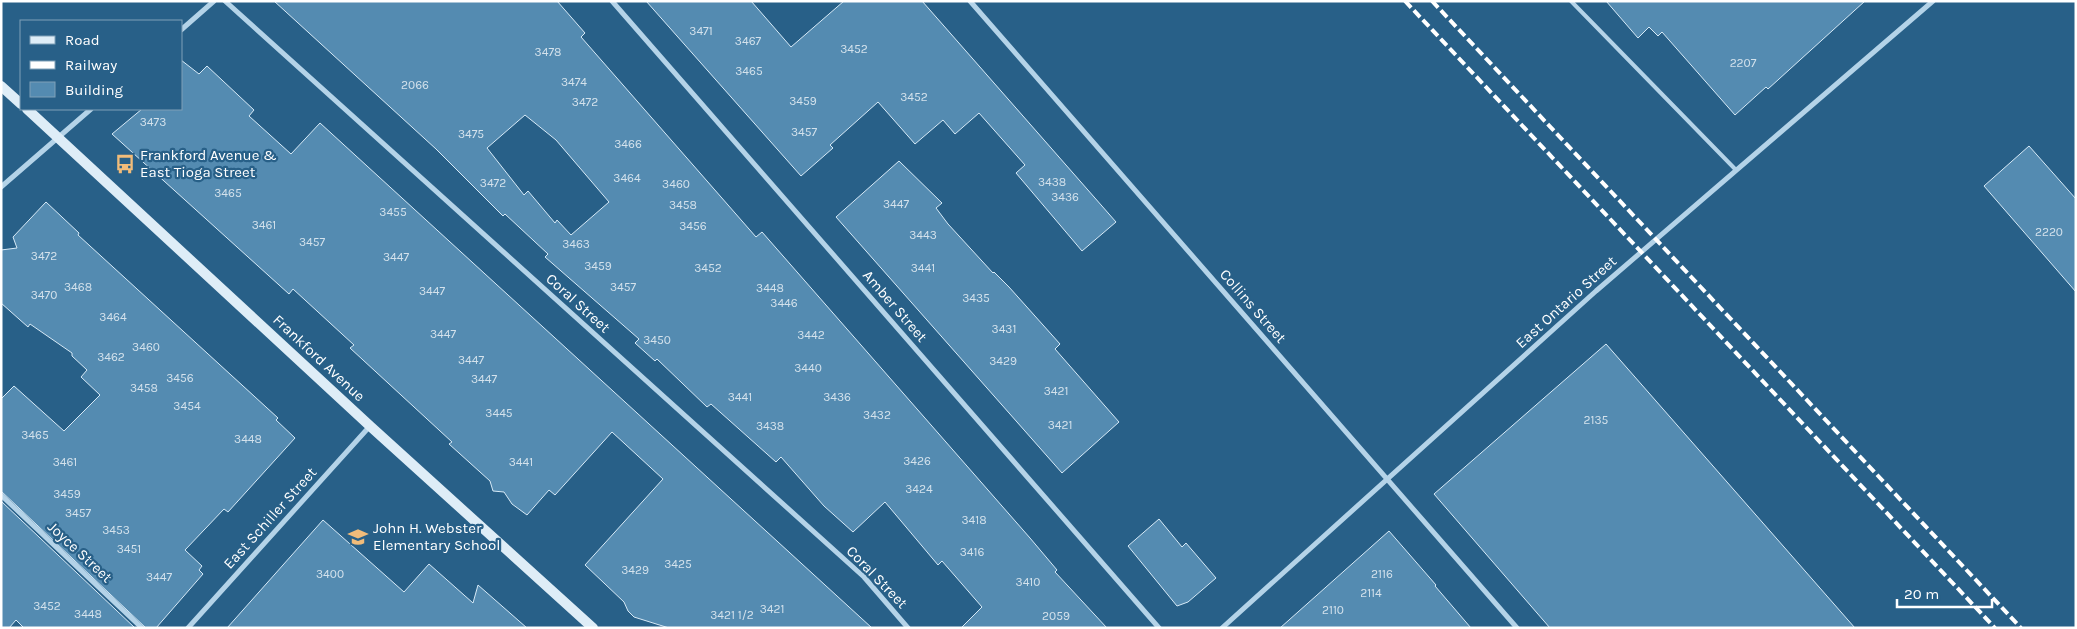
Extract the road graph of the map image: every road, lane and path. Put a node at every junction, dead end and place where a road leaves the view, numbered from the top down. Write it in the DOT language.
graph roads {
  1 [pos="214,1"];
  2 [pos="225,1"];
  3 [pos="612,1"];
  4 [pos="970,1"];
  5 [pos="1571,1"];
  6 [pos="1933,1"];
  7 [pos="182,29"];
  8 [pos="1,86"];
  9 [pos="20,103"];
  10 [pos="27,110"];
  11 [pos="90,110"];
  12 [pos="58,137"];
  13 [pos="1736,170"];
  14 [pos="1,187"];
  15 [pos="370,426"];
  16 [pos="1388,480"];
  17 [pos="1,495"];
  18 [pos="142,628"];
  19 [pos="188,628"];
  20 [pos="593,628"];
  21 [pos="908,628"];
  22 [pos="1159,628"];
  23 [pos="1222,628"];
  24 [pos="1517,628"];
  1 -- 7 [label="street"];
  2 -- 21 [label="street, Coral Street"];
  3 -- 22 [label="street, Amber Street"];
  4 -- 16 [label="street, Collins Street"];
  5 -- 13 [label="lane"];
  6 -- 13 [label="street, East Ontario Street"];
  8 -- 9 [label="main road"];
  10 -- 12 [label="main road, Frankford Avenue"];
  11 -- 12 [label="street"];
  12 -- 14 [label="street"];
  12 -- 15 [label="main road, Frankford Avenue"];
  13 -- 16 [label="street, East Ontario Street"];
  15 -- 19 [label="street, East Schiller Street"];
  15 -- 20 [label="main road, Frankford Avenue"];
  16 -- 23 [label="street, East Ontario Street"];
  16 -- 24 [label="street, Collins Street"];
  17 -- 18 [label="street, Joyce Street"];
}
